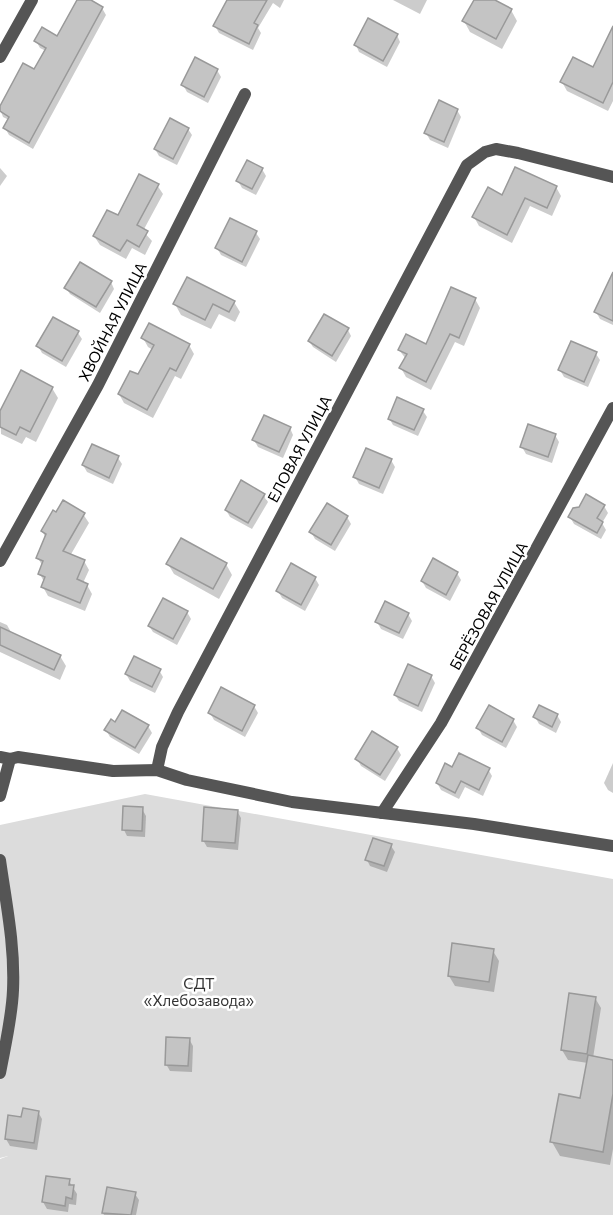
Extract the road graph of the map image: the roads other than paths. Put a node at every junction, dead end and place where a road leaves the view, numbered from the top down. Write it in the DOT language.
graph roads {
  1 [pos="32,0"];
  2 [pos="0,57"];
  3 [pos="245,94"];
  4 [pos="613,177"];
  5 [pos="613,408"];
  6 [pos="0,561"];
  7 [pos="5,758"];
  8 [pos="158,770"];
  9 [pos="0,796"];
  10 [pos="382,813"];
  11 [pos="613,846"];
  12 [pos="0,860"];
  13 [pos="13,967"];
  14 [pos="0,970"];
  15 [pos="0,1073"];
  1 -- 2 [label="street"];
  3 -- 6 [label="street, ХВОЙНАЯ УЛИЦА"];
  4 -- 8 [label="street, ЕЛОВАЯ УЛИЦА"];
  5 -- 10 [label="street, БЕРЁЗОВАЯ УЛИЦА"];
  7 -- 8 [label="street"];
  7 -- 9 [label="street"];
  8 -- 10 [label="street"];
  10 -- 11 [label="street"];
  12 -- 13 [label="street"];
  13 -- 14 [label="street"];
  13 -- 15 [label="street"];
}
